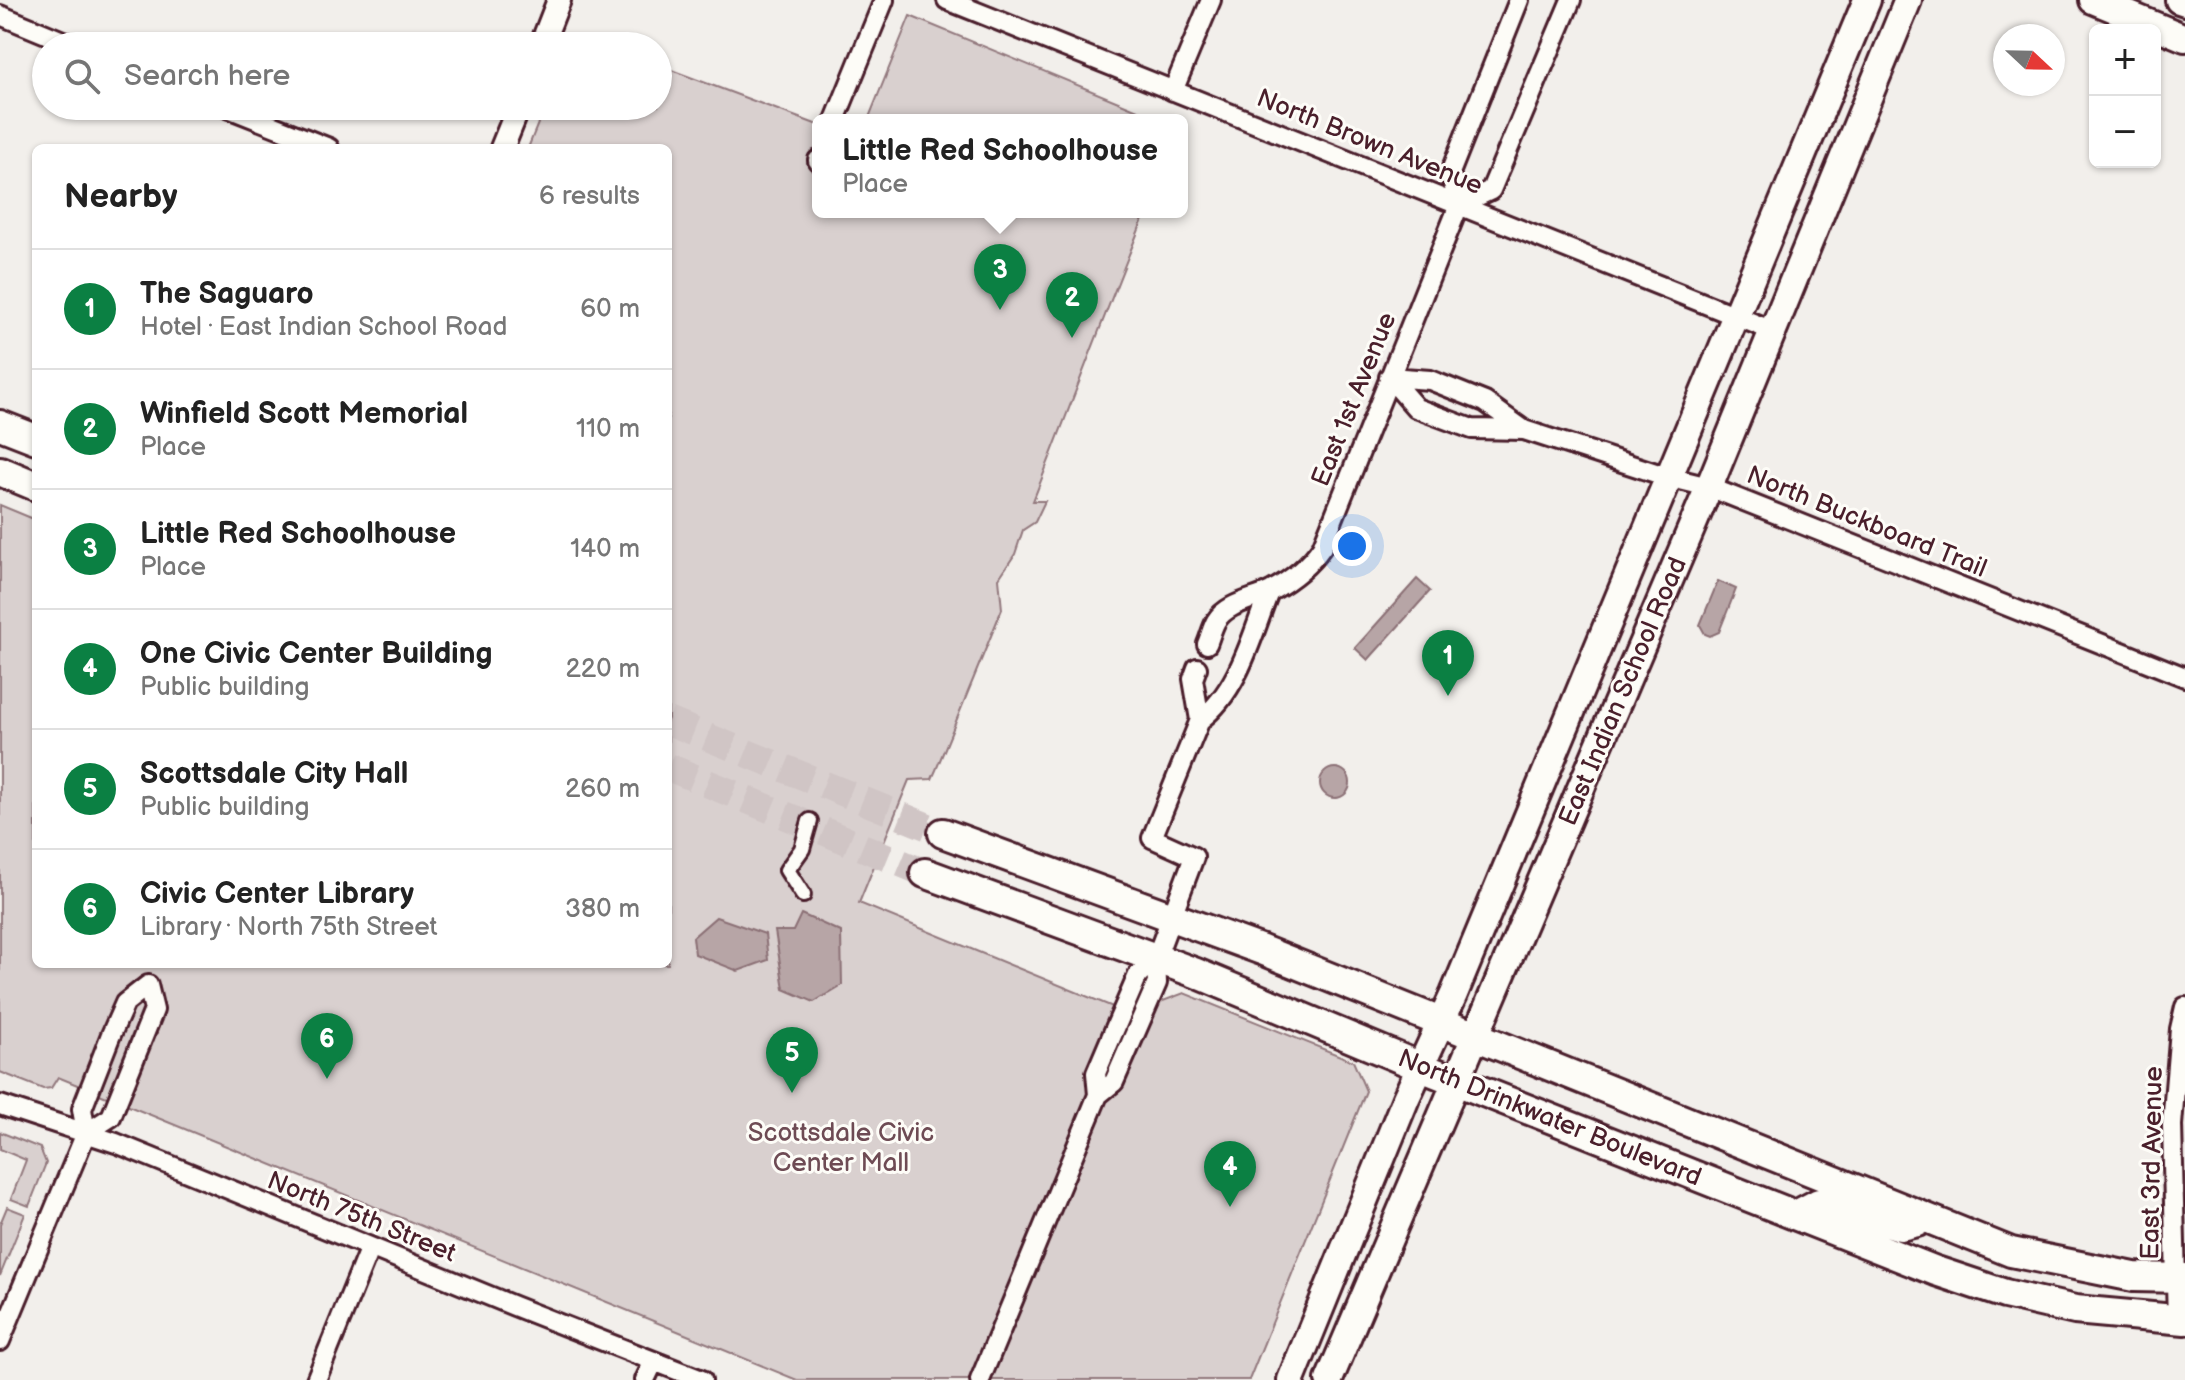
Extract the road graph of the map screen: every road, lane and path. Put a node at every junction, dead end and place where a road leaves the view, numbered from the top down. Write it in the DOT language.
graph roads {
  1 [pos="559,0"];
  2 [pos="884,0"];
  3 [pos="947,0"];
  4 [pos="1211,0"];
  5 [pos="1519,0"];
  6 [pos="1571,0"];
  7 [pos="1867,0"];
  8 [pos="1908,0"];
  9 [pos="2093,0"];
  10 [pos="2179,0"];
  11 [pos="2185,2"];
  12 [pos="0,15"];
  13 [pos="41,32"];
  14 [pos="546,32"];
  15 [pos="2185,38"];
  16 [pos="1173,91"];
  17 [pos="837,114"];
  18 [pos="258,120"];
  19 [pos="513,120"];
  20 [pos="319,144"];
  21 [pos="504,144"];
  22 [pos="1459,205"];
  23 [pos="1735,315"];
  24 [pos="1773,331"];
  25 [pos="1389,377"];
  26 [pos="0,425"];
  27 [pos="1524,430"];
  28 [pos="32,437"];
  29 [pos="0,471"];
  30 [pos="1668,477"];
  31 [pos="32,484"];
  32 [pos="1709,487"];
  33 [pos="1269,592"];
  34 [pos="1207,644"];
  35 [pos="1197,668"];
  36 [pos="2185,677"];
  37 [pos="1200,720"];
  38 [pos="810,821"];
  39 [pos="943,833"];
  40 [pos="925,873"];
  41 [pos="803,895"];
  42 [pos="1171,915"];
  43 [pos="1156,958"];
  44 [pos="2185,1007"];
  45 [pos="1441,1022"];
  46 [pos="1475,1035"];
  47 [pos="1421,1067"];
  48 [pos="1455,1081"];
  49 [pos="0,1105"];
  50 [pos="86,1133"];
  51 [pos="1796,1215"];
  52 [pos="1930,1219"];
  53 [pos="370,1247"];
  54 [pos="2180,1279"];
  55 [pos="2181,1320"];
  56 [pos="0,1341"];
  57 [pos="654,1361"];
  58 [pos="316,1380"];
  59 [pos="645,1380"];
  60 [pos="702,1380"];
  61 [pos="980,1380"];
  62 [pos="1291,1380"];
  63 [pos="1329,1380"];
  1 -- 14 [label="street"];
  2 -- 17 [label="street"];
  3 -- 16 [label="street, North Brown Avenue"];
  4 -- 16 [label="street"];
  5 -- 22 [label="street"];
  6 -- 22 [label="street"];
  7 -- 23 [label="main road, East Indian School Road"];
  8 -- 24 [label="main road, East Indian School Road"];
  9 -- 15 [label="main road"];
  10 -- 11 [label="main road"];
  12 -- 13 [label="street"];
  16 -- 22 [label="street, North Brown Avenue"];
  18 -- 20 [label="street"];
  19 -- 21 [label="street"];
  22 -- 23 [label="street, North Brown Avenue"];
  22 -- 25 [label="street, East 1st Avenue"];
  23 -- 24 [label="street, North Brown Avenue"];
  23 -- 30 [label="main road, East Indian School Road"];
  24 -- 32 [label="main road, East Indian School Road"];
  25 -- 27 [label="street, North Buckboard Trail"];
  25 -- 27 [label="street, North Buckboard Trail"];
  25 -- 33 [label="street, East 1st Avenue"];
  26 -- 28 [label="main road"];
  27 -- 30 [label="street, North Buckboard Trail"];
  29 -- 31 [label="main road"];
  30 -- 32 [label="street, North Buckboard Trail"];
  30 -- 45 [label="main road, East Indian School Road"];
  32 -- 36 [label="street, North Buckboard Trail"];
  32 -- 46 [label="main road, East Indian School Road"];
  33 -- 34 [label="street, East 1st Avenue"];
  33 -- 37 [label="street"];
  35 -- 37 [label="street"];
  37 -- 42 [label="street"];
  38 -- 41 [label="street"];
  39 -- 42 [label="main road, North Drinkwater Boulevard"];
  40 -- 43 [label="main road, North Drinkwater Boulevard"];
  42 -- 43 [label="street"];
  42 -- 45 [label="main road, North Drinkwater Boulevard"];
  43 -- 47 [label="main road, North Drinkwater Boulevard"];
  43 -- 61 [label="street"];
  44 -- 54 [label="street, East 3rd Avenue"];
  45 -- 46 [label="main road, North Drinkwater Boulevard"];
  45 -- 47 [label="main road, East Indian School Road"];
  46 -- 48 [label="main road, East Indian School Road"];
  46 -- 52 [label="main road, North Drinkwater Boulevard"];
  47 -- 48 [label="main road, North Drinkwater Boulevard"];
  47 -- 62 [label="main road, East Indian School Road"];
  48 -- 51 [label="main road, North Drinkwater Boulevard"];
  48 -- 63 [label="main road, East Indian School Road"];
  49 -- 50 [label="street, North 75th Street"];
  50 -- 50 [label="street"];
  50 -- 53 [label="street, North 75th Street"];
  50 -- 56 [label="street"];
  51 -- 52 [label="main road"];
  51 -- 55 [label="main road, North Drinkwater Boulevard"];
  52 -- 54 [label="main road, North Drinkwater Boulevard"];
  53 -- 57 [label="street, North 75th Street"];
  53 -- 58 [label="street"];
  54 -- 55 [label="street, East 3rd Avenue"];
  57 -- 59 [label="street"];
  57 -- 60 [label="street, North 75th Street"];
}
